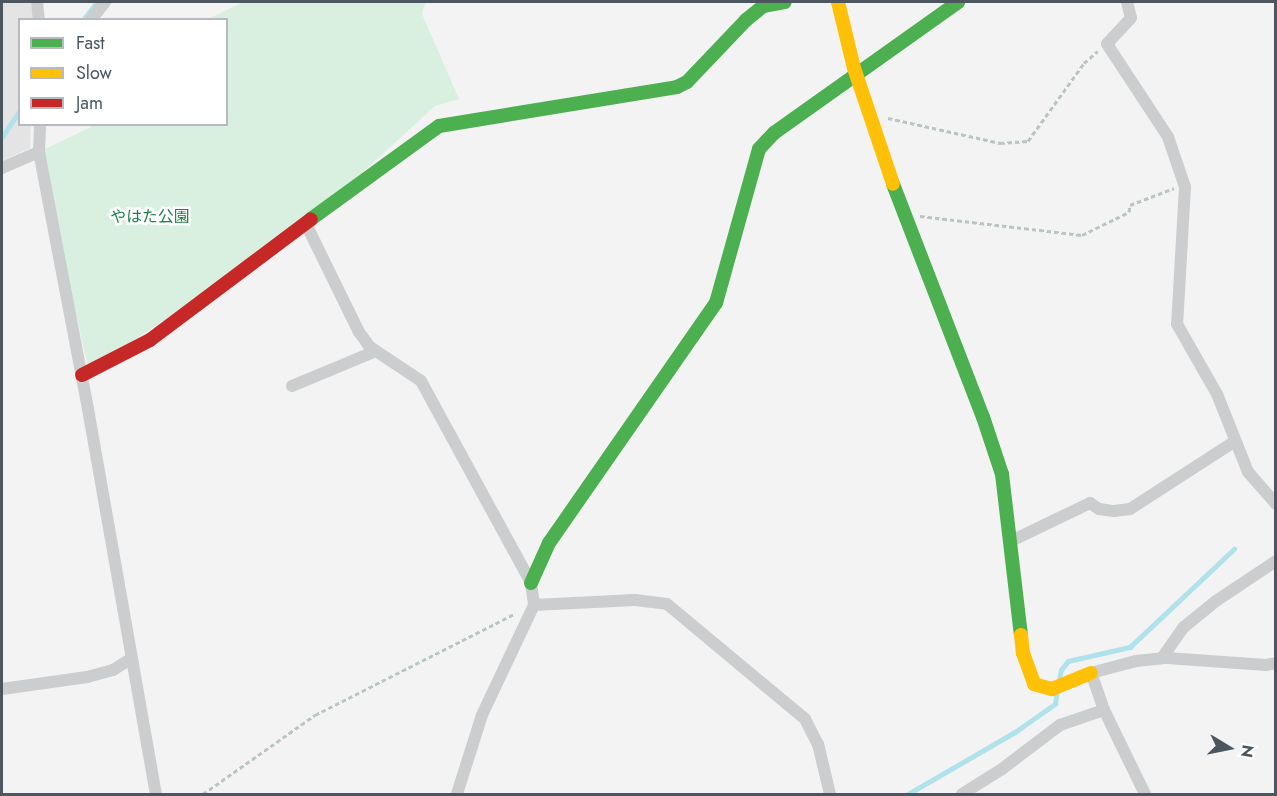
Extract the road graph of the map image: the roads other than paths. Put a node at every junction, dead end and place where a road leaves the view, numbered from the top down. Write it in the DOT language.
graph roads {
  1 [pos="37,2"];
  2 [pos="105,2"];
  3 [pos="785,2"];
  4 [pos="838,2"];
  5 [pos="958,2"];
  6 [pos="1127,2"];
  7 [pos="39,18"];
  8 [pos="93,18"];
  9 [pos="856,76"];
  10 [pos="40,126"];
  11 [pos="39,152"];
  12 [pos="2,168"];
  13 [pos="306,224"];
  14 [pos="376,351"];
  15 [pos="82,375"];
  16 [pos="292,386"];
  17 [pos="1234,442"];
  18 [pos="1275,504"];
  19 [pos="1011,541"];
  20 [pos="1275,561"];
  21 [pos="531,583"];
  22 [pos="534,605"];
  23 [pos="132,658"];
  24 [pos="1162,658"];
  25 [pos="1275,663"];
  26 [pos="1091,673"];
  27 [pos="2,689"];
  28 [pos="1104,710"];
  29 [pos="156,795"];
  30 [pos="457,795"];
  31 [pos="830,795"];
  32 [pos="962,795"];
  33 [pos="1145,795"];
  1 -- 7 [label="street"];
  2 -- 8 [label="street"];
  3 -- 13 [label="street"];
  4 -- 9 [label="street"];
  5 -- 9 [label="street"];
  6 -- 17 [label="street"];
  9 -- 19 [label="street"];
  9 -- 21 [label="street"];
  10 -- 11 [label="street"];
  11 -- 12 [label="street"];
  11 -- 15 [label="street"];
  13 -- 14 [label="street"];
  13 -- 15 [label="street"];
  14 -- 16 [label="street"];
  14 -- 21 [label="street"];
  15 -- 23 [label="street"];
  17 -- 18 [label="street"];
  17 -- 19 [label="street"];
  19 -- 26 [label="street"];
  20 -- 24 [label="street"];
  21 -- 22 [label="street"];
  22 -- 30 [label="street"];
  22 -- 31 [label="street"];
  23 -- 27 [label="street"];
  23 -- 29 [label="street"];
  24 -- 25 [label="street"];
  24 -- 26 [label="street"];
  26 -- 28 [label="street"];
  28 -- 32 [label="street"];
  28 -- 33 [label="street"];
}
